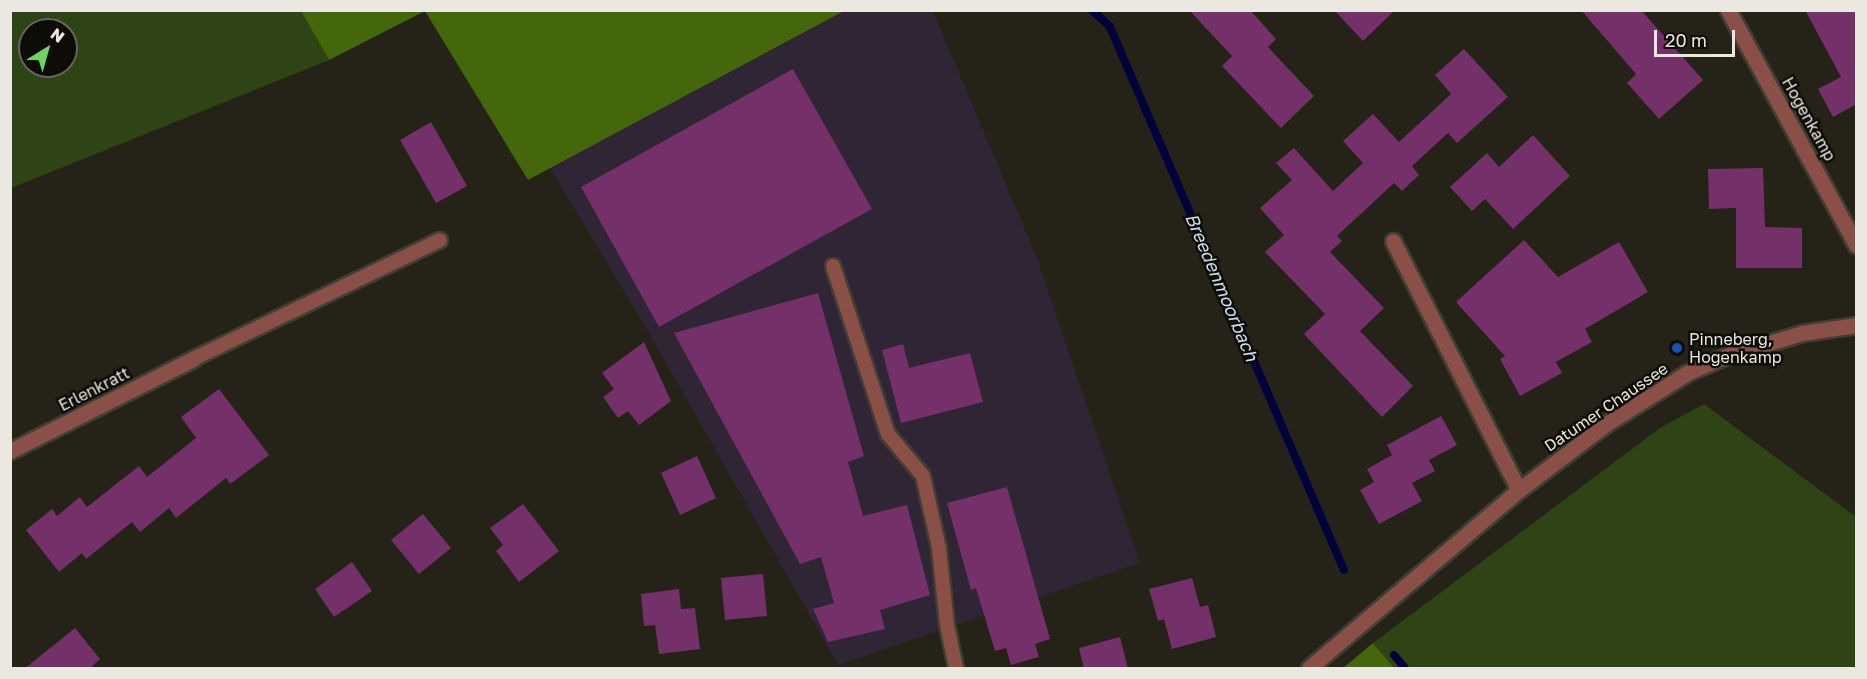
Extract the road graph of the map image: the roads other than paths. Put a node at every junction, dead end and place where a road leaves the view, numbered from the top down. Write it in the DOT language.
graph roads {
  1 [pos="1728,10"];
  2 [pos="440,240"];
  3 [pos="1393,241"];
  4 [pos="1857,245"];
  5 [pos="833,266"];
  6 [pos="1857,325"];
  7 [pos="193,359"];
  8 [pos="10,451"];
  9 [pos="1520,490"];
  10 [pos="956,669"];
  11 [pos="1309,669"];
  1 -- 4 [label="street, Hogenkamp"];
  2 -- 7 [label="lane"];
  3 -- 9 [label="street"];
  5 -- 10 [label="lane"];
  6 -- 9 [label="street, Datumer Chaussee"];
  7 -- 8 [label="street, Erlenkratt"];
  9 -- 11 [label="street, Datumer Chaussee"];
}
